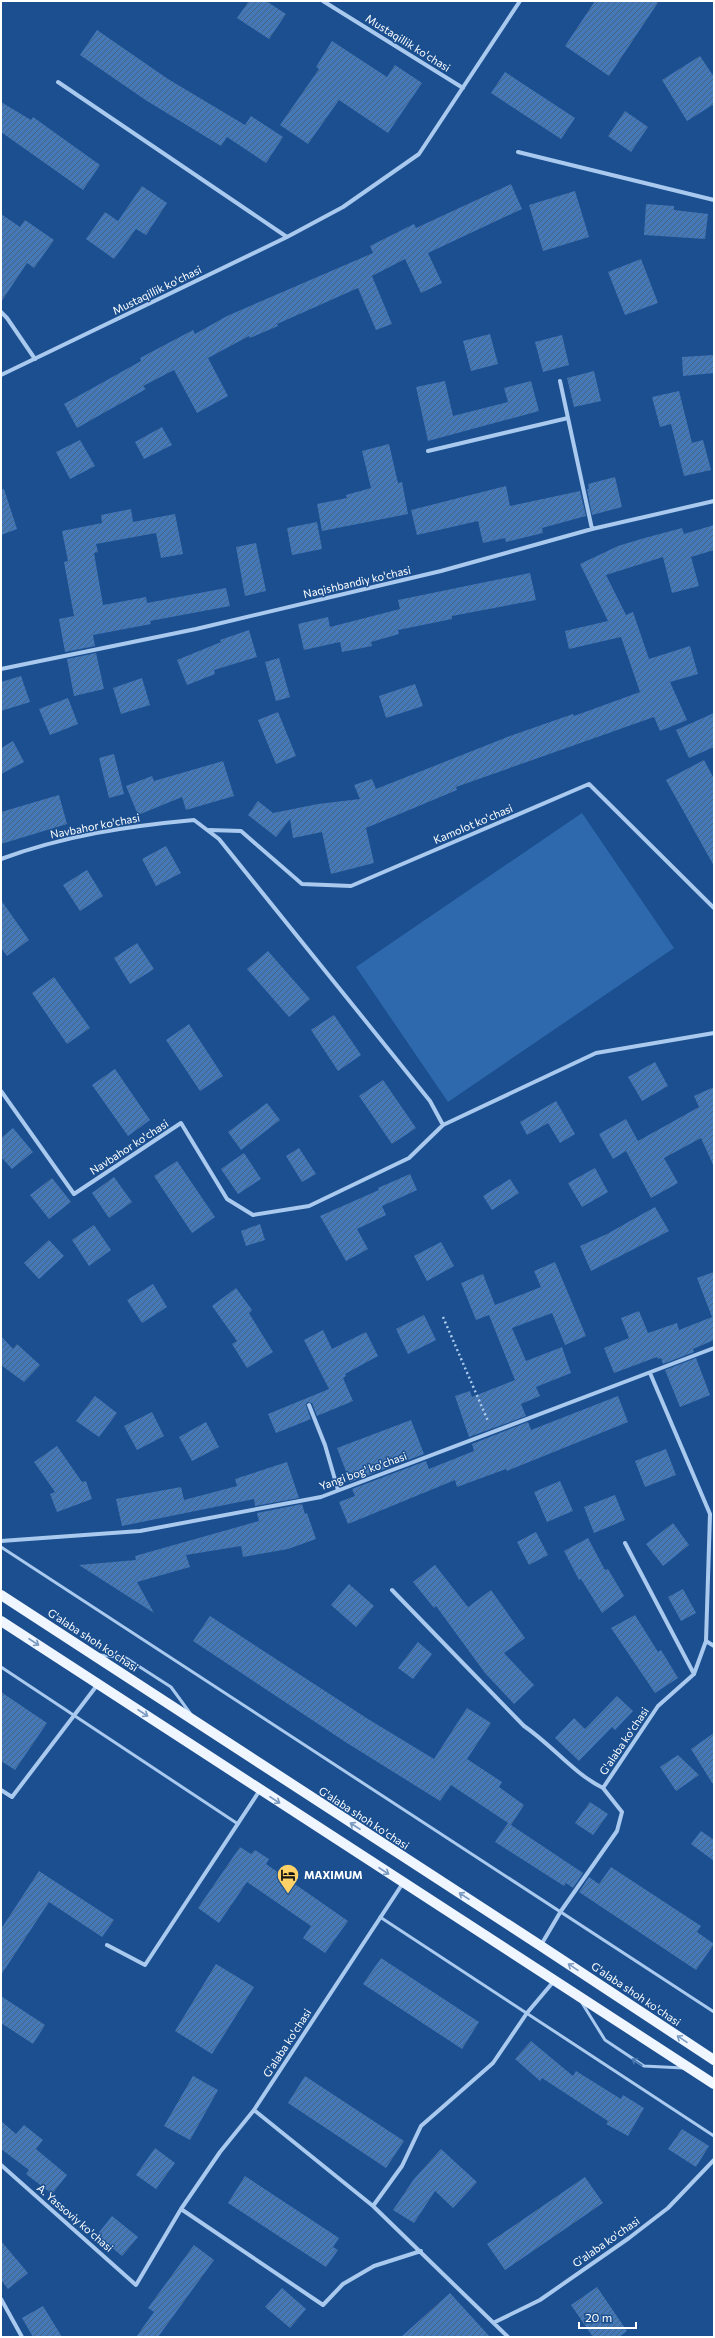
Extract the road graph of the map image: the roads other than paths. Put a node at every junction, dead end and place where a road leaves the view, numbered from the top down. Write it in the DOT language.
graph roads {
  1 [pos="323,1"];
  2 [pos="520,1"];
  3 [pos="58,82"];
  4 [pos="462,88"];
  5 [pos="518,152"];
  6 [pos="714,200"];
  7 [pos="287,237"];
  8 [pos="1,312"];
  9 [pos="35,359"];
  10 [pos="1,375"];
  11 [pos="560,381"];
  12 [pos="568,418"];
  13 [pos="428,451"];
  14 [pos="714,501"];
  15 [pos="592,529"];
  16 [pos="1,669"];
  17 [pos="209,830"];
  18 [pos="1,859"];
  19 [pos="714,908"];
  20 [pos="714,1033"];
  21 [pos="2,1094"];
  22 [pos="443,1125"];
  23 [pos="714,1348"];
  24 [pos="650,1373"];
  25 [pos="309,1405"];
  26 [pos="338,1490"];
  27 [pos="1,1541"];
  28 [pos="625,1543"];
  29 [pos="1,1547"];
  30 [pos="392,1590"];
  31 [pos="1,1595"];
  32 [pos="1,1621"];
  33 [pos="706,1641"];
  34 [pos="714,1646"];
  35 [pos="92,1654"];
  36 [pos="1,1667"];
  37 [pos="694,1674"];
  38 [pos="98,1684"];
  39 [pos="74,1716"];
  40 [pos="197,1723"];
  41 [pos="603,1788"];
  42 [pos="1,1790"];
  43 [pos="260,1790"];
  44 [pos="238,1824"];
  45 [pos="403,1883"];
  46 [pos="561,1911"];
  47 [pos="380,1917"];
  48 [pos="107,1945"];
  49 [pos="541,1946"];
  50 [pos="554,1980"];
  51 [pos="576,1994"];
  52 [pos="527,2012"];
  53 [pos="714,2012"];
  54 [pos="714,2060"];
  55 [pos="689,2068"];
  56 [pos="714,2084"];
  57 [pos="254,2110"];
  58 [pos="714,2136"];
  59 [pos="714,2160"];
  60 [pos="1,2166"];
  61 [pos="373,2206"];
  62 [pos="181,2209"];
  63 [pos="421,2252"];
  64 [pos="136,2285"];
  65 [pos="1,2299"];
  66 [pos="495,2322"];
  67 [pos="22,2337"];
  68 [pos="508,2337"];
  1 -- 4 [label="street, Mustaqillik ko'chasi"];
  2 -- 4 [label="street, Mustaqillik ko'chasi"];
  3 -- 7 [label="street"];
  4 -- 7 [label="street, Mustaqillik ko'chasi"];
  5 -- 6 [label="street"];
  7 -- 9 [label="street, Mustaqillik ko'chasi"];
  8 -- 9 [label="street"];
  9 -- 10 [label="street, Mustaqillik ko'chasi"];
  11 -- 12 [label="street"];
  12 -- 13 [label="street"];
  12 -- 15 [label="street"];
  14 -- 15 [label="street, Naqishbandiy ko'chasi"];
  15 -- 16 [label="street, Naqishbandiy ko'chasi"];
  17 -- 18 [label="street, Navbahor ko'chasi"];
  17 -- 19 [label="street, Kamolot ko'chasi"];
  17 -- 22 [label="street"];
  20 -- 22 [label="street"];
  21 -- 22 [label="street, Navbahor ko'chasi"];
  23 -- 24 [label="street, Yangi bog' ko'chasi"];
  24 -- 26 [label="street, Yangi bog' ko'chasi"];
  24 -- 33 [label="street, G'alaba ko'chasi"];
  25 -- 26 [label="street"];
  26 -- 27 [label="street, Yangi bog' ko'chasi"];
  28 -- 37 [label="street"];
  29 -- 46 [label="lane"];
  30 -- 41 [label="street"];
  31 -- 35 [label="main road, G'alaba shoh ko'chasi"];
  32 -- 38 [label="main road, one-way"];
  33 -- 34 [label="street"];
  33 -- 37 [label="street, G'alaba ko'chasi"];
  35 -- 40 [label="main road, G'alaba shoh ko'chasi"];
  35 -- 40 [label="lane"];
  36 -- 39 [label="lane"];
  37 -- 41 [label="street, G'alaba ko'chasi"];
  38 -- 39 [label="street"];
  38 -- 43 [label="main road, one-way"];
  39 -- 42 [label="street"];
  39 -- 44 [label="lane"];
  49 -- 40 [label="main road, G'alaba shoh ko'chasi, one-way"];
  41 -- 46 [label="street, G'alaba ko'chasi"];
  43 -- 44 [label="street"];
  43 -- 45 [label="main road, one-way"];
  44 -- 48 [label="street"];
  45 -- 47 [label="street, G'alaba ko'chasi"];
  45 -- 50 [label="main road"];
  46 -- 49 [label="street, G'alaba ko'chasi"];
  46 -- 53 [label="lane"];
  47 -- 52 [label="lane"];
  47 -- 57 [label="street, G'alaba ko'chasi"];
  54 -- 49 [label="main road, G'alaba shoh ko'chasi, one-way"];
  50 -- 51 [label="main road"];
  50 -- 52 [label="street"];
  51 -- 55 [label="main road"];
  55 -- 51 [label="lane, one-way"];
  52 -- 58 [label="lane"];
  52 -- 61 [label="street"];
  55 -- 56 [label="main road"];
  57 -- 61 [label="street"];
  57 -- 62 [label="street, G'alaba ko'chasi"];
  59 -- 66 [label="street, G'alaba ko'chasi"];
  60 -- 64 [label="street, A. Yassoviy ko'chasi"];
  61 -- 63 [label="street"];
  62 -- 63 [label="street"];
  62 -- 64 [label="street, G'alaba ko'chasi"];
  63 -- 66 [label="street"];
  65 -- 67 [label="street"];
  66 -- 68 [label="street"];
}
